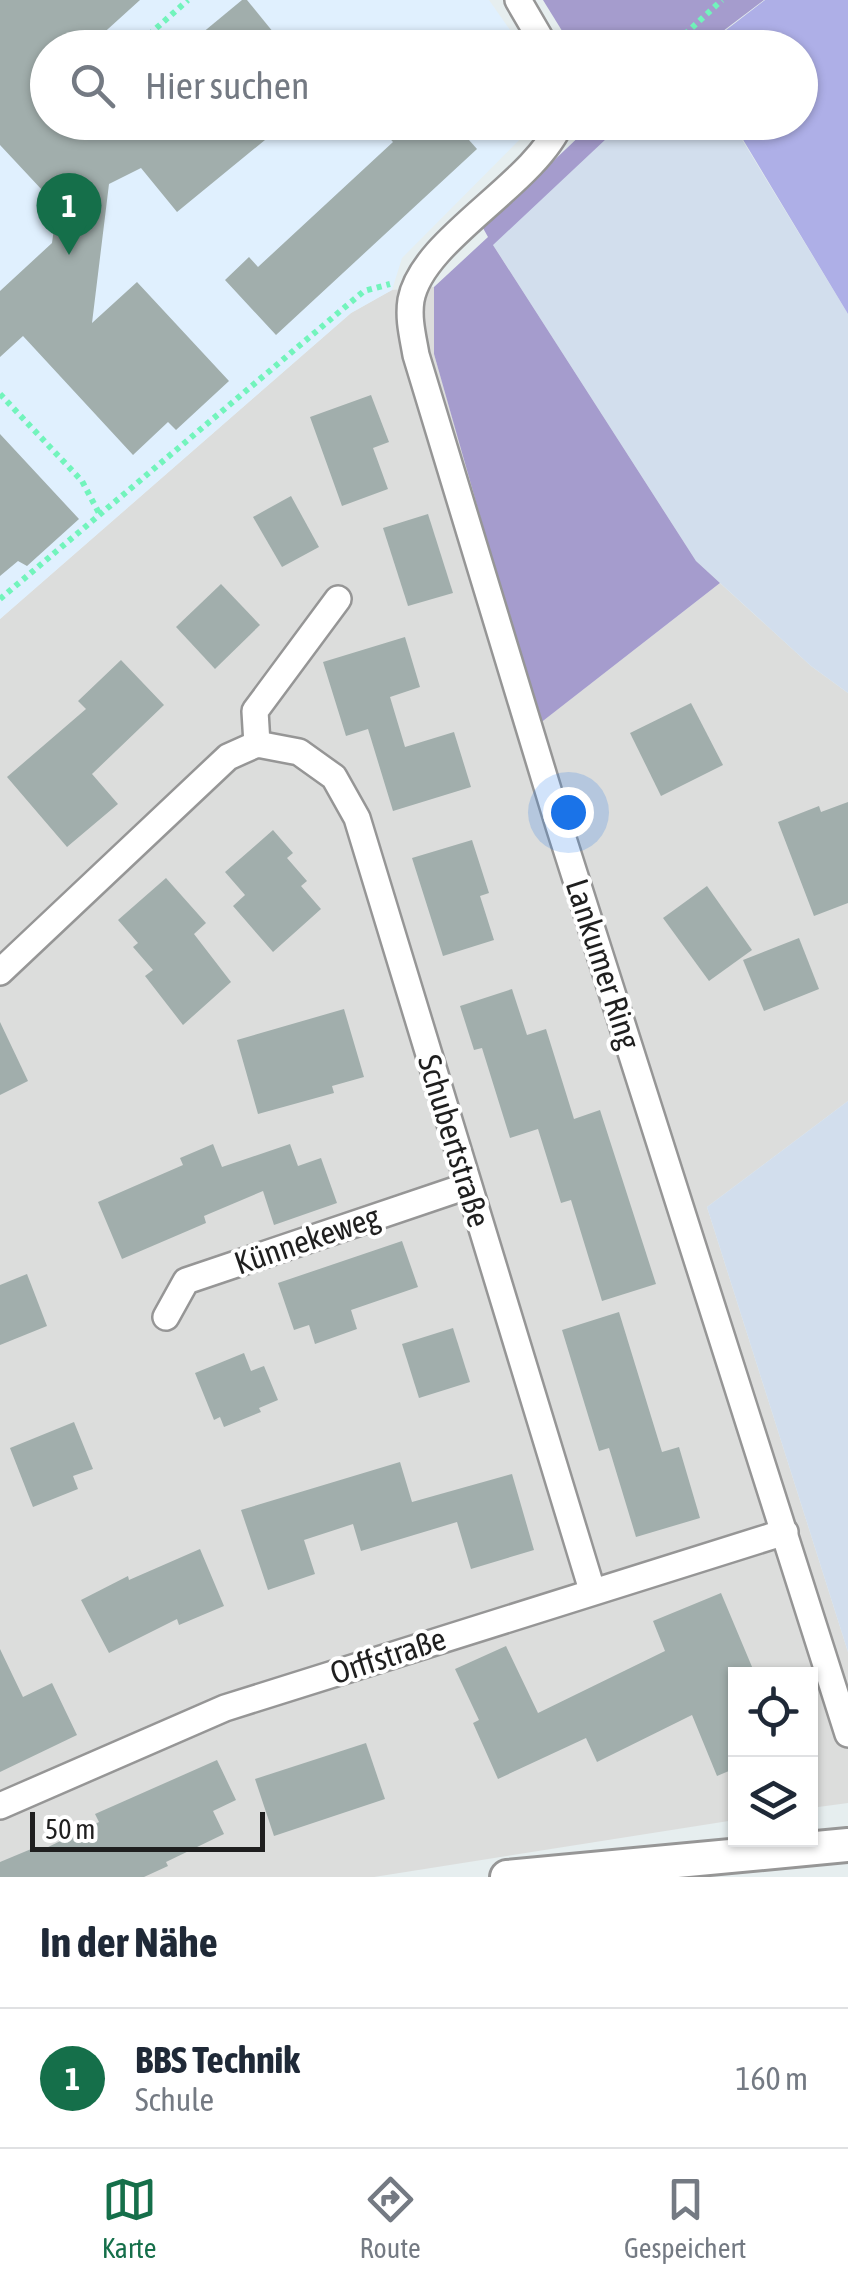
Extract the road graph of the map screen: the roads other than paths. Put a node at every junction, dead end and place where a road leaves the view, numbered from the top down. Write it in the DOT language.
graph roads {
  1 [pos="518,0"];
  2 [pos="536,30"];
  3 [pos="550,140"];
  4 [pos="338,599"];
  5 [pos="257,744"];
  6 [pos="0,972"];
  7 [pos="467,1186"];
  8 [pos="166,1316"];
  9 [pos="785,1532"];
  10 [pos="592,1590"];
  11 [pos="848,1734"];
  12 [pos="0,1806"];
  13 [pos="848,1846"];
  14 [pos="507,1877"];
  1 -- 2 [label="street"];
  3 -- 9 [label="street, Lankumer Ring"];
  4 -- 5 [label="street"];
  5 -- 6 [label="street"];
  5 -- 7 [label="street, Schubertstraße"];
  7 -- 8 [label="street, Künnekeweg"];
  7 -- 10 [label="street, Schubertstraße"];
  9 -- 10 [label="street, Orffstraße"];
  9 -- 11 [label="street, Lankumer Ring"];
  10 -- 12 [label="street, Orffstraße"];
  13 -- 14 [label="street"];
}
